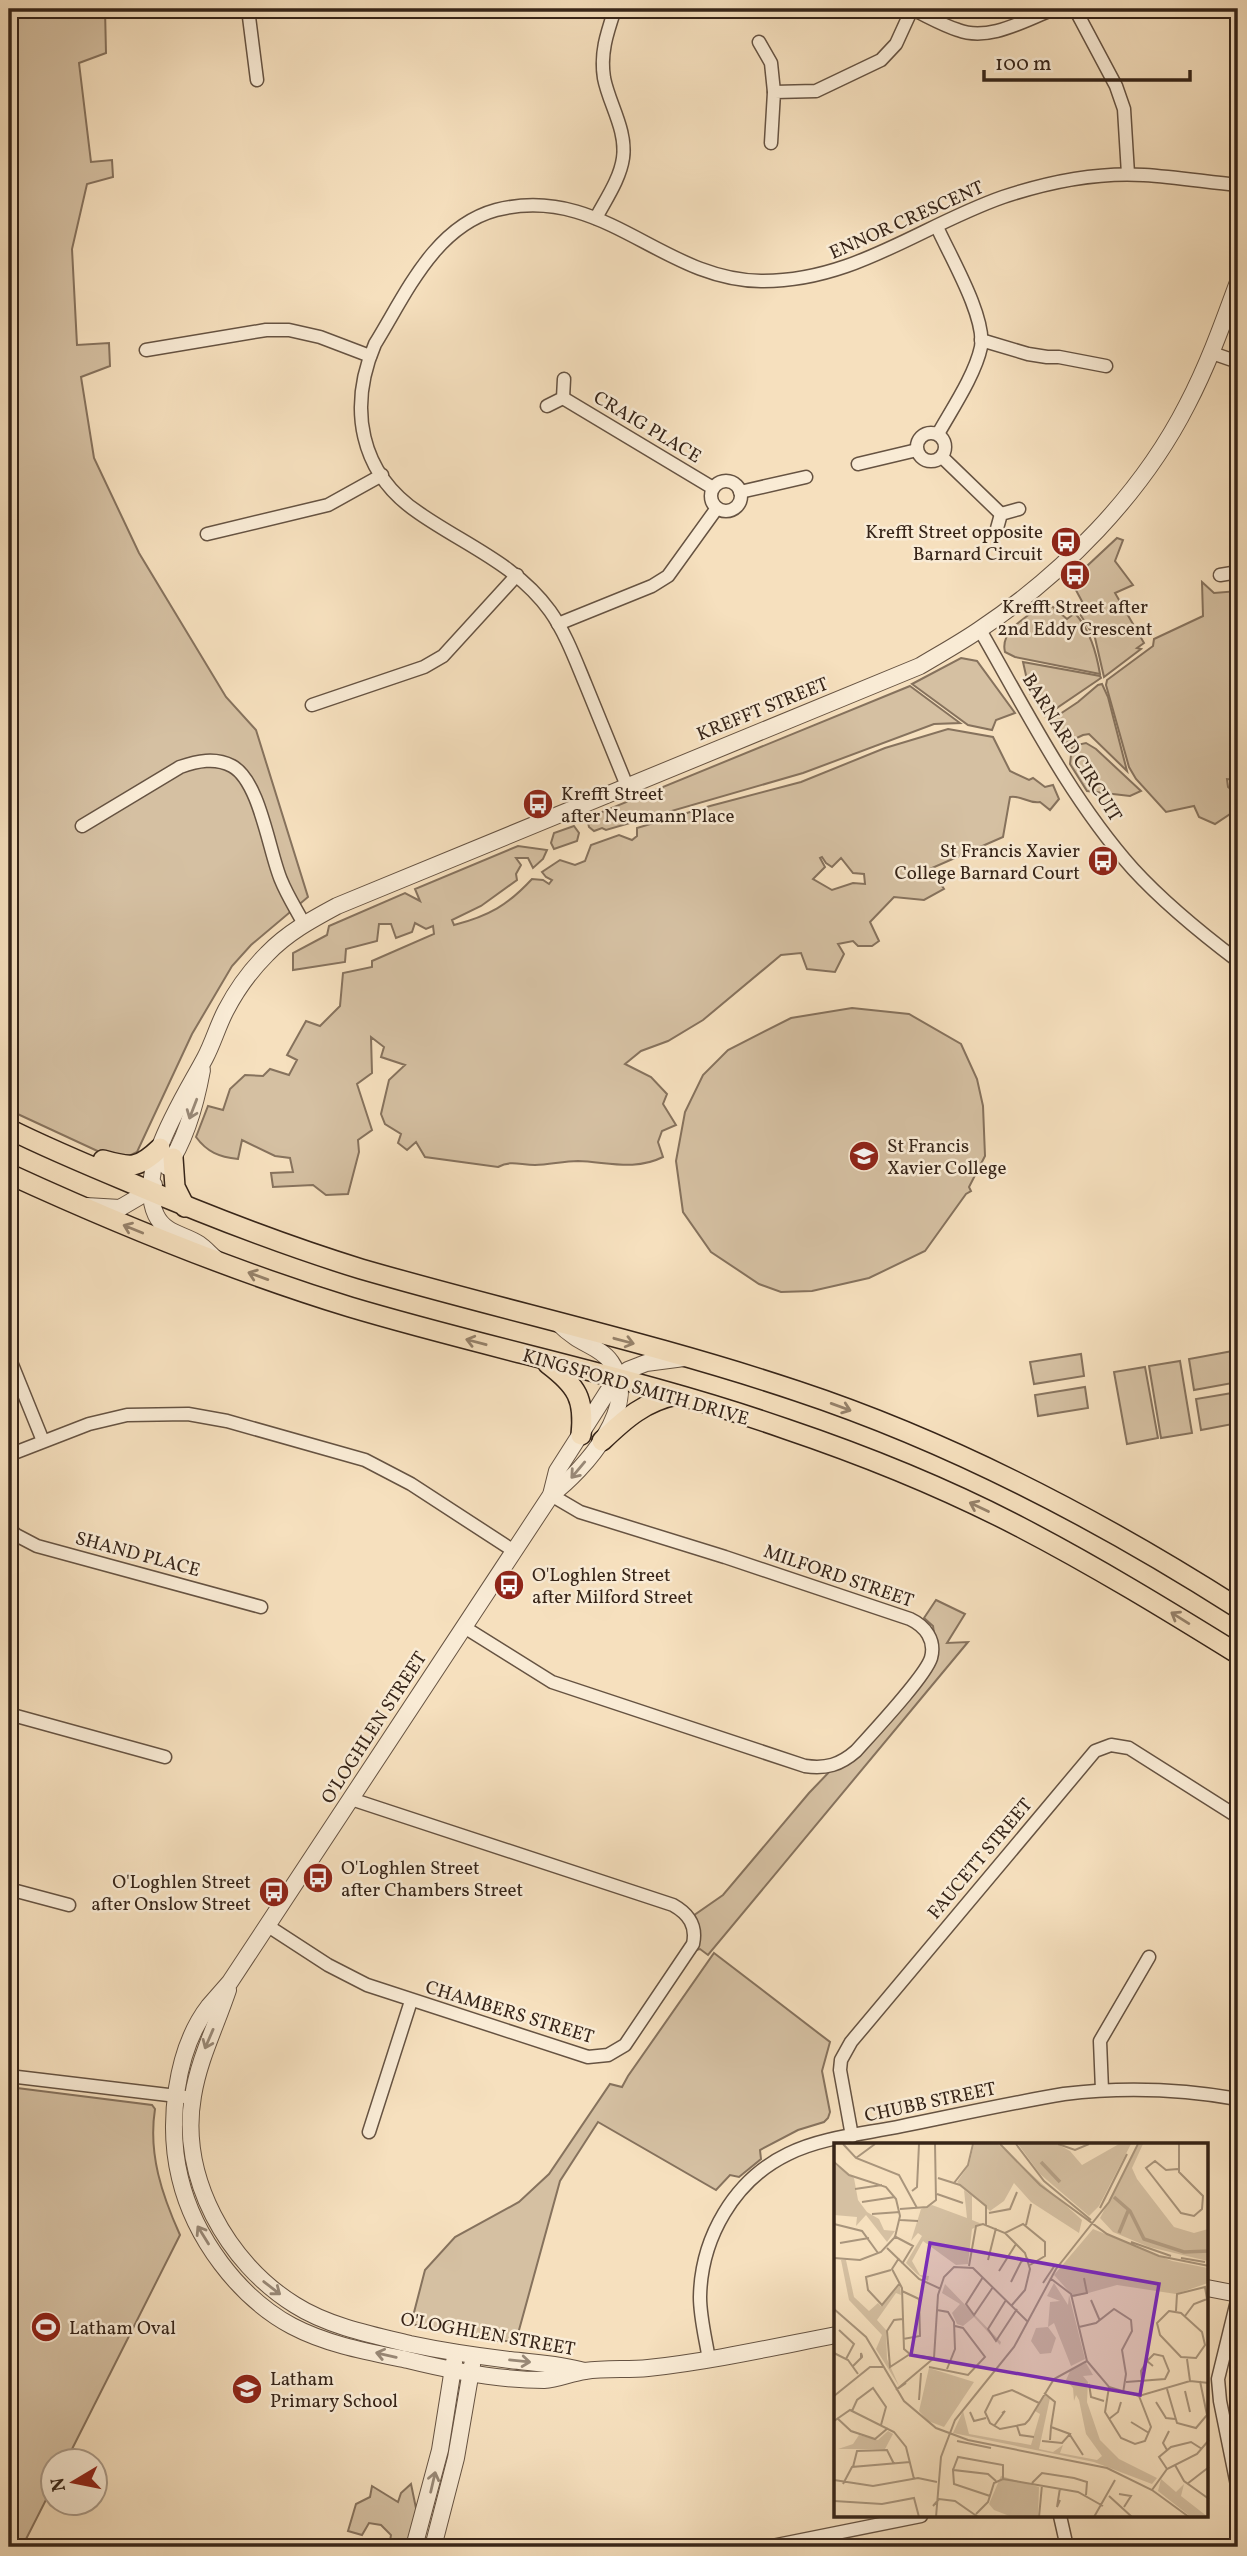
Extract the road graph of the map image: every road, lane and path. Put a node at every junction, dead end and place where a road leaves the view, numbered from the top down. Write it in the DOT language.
graph roads {
  1 [pos="247,9"];
  2 [pos="615,9"];
  3 [pos="912,9"];
  4 [pos="1054,9"];
  5 [pos="1075,9"];
  6 [pos="760,42"];
  7 [pos="257,80"];
  8 [pos="774,92"];
  9 [pos="771,144"];
  10 [pos="1128,174"];
  11 [pos="1238,185"];
  12 [pos="596,218"];
  13 [pos="937,227"];
  14 [pos="1238,282"];
  15 [pos="982,340"];
  16 [pos="146,351"];
  17 [pos="1212,353"];
  18 [pos="370,356"];
  19 [pos="1238,362"];
  20 [pos="1107,366"];
  21 [pos="564,379"];
  22 [pos="563,398"];
  23 [pos="547,406"];
  24 [pos="938,434"];
  25 [pos="917,450"];
  26 [pos="942,457"];
  27 [pos="858,464"];
  28 [pos="382,475"];
  29 [pos="806,477"];
  30 [pos="713,488"];
  31 [pos="740,492"];
  32 [pos="717,508"];
  33 [pos="1018,509"];
  34 [pos="1001,514"];
  35 [pos="996,532"];
  36 [pos="207,534"];
  37 [pos="1238,572"];
  38 [pos="517,575"];
  39 [pos="1220,575"];
  40 [pos="558,624"];
  41 [pos="980,630"];
  42 [pos="312,705"];
  43 [pos="627,786"];
  44 [pos="82,826"];
  45 [pos="304,924"];
  46 [pos="1238,961"];
  47 [pos="9,1129"];
  48 [pos="37,1143"];
  49 [pos="166,1153"];
  50 [pos="9,1174"];
  51 [pos="149,1191"];
  52 [pos="77,1205"];
  53 [pos="185,1207"];
  54 [pos="219,1262"];
  55 [pos="558,1323"];
  56 [pos="9,1357"];
  57 [pos="684,1358"];
  58 [pos="542,1359"];
  59 [pos="618,1379"];
  60 [pos="678,1395"];
  61 [pos="581,1435"];
  62 [pos="43,1441"];
  63 [pos="602,1441"];
  64 [pos="9,1455"];
  65 [pos="551,1495"];
  66 [pos="9,1528"];
  67 [pos="514,1551"];
  68 [pos="261,1607"];
  69 [pos="1238,1608"];
  70 [pos="464,1627"];
  71 [pos="1238,1654"];
  72 [pos="9,1714"];
  73 [pos="165,1757"];
  74 [pos="351,1799"];
  75 [pos="1238,1817"];
  76 [pos="9,1889"];
  77 [pos="69,1905"];
  78 [pos="268,1926"];
  79 [pos="1149,1956"];
  80 [pos="230,1982"];
  81 [pos="411,2001"];
  82 [pos="9,2077"];
  83 [pos="1102,2090"];
  84 [pos="176,2095"];
  85 [pos="192,2098"];
  86 [pos="1238,2099"];
  87 [pos="369,2132"];
  88 [pos="852,2136"];
  89 [pos="1208,2288"];
  90 [pos="1238,2295"];
  91 [pos="834,2334"];
  92 [pos="456,2353"];
  93 [pos="474,2355"];
  94 [pos="709,2360"];
  95 [pos="452,2371"];
  96 [pos="584,2371"];
  97 [pos="470,2373"];
  98 [pos="1238,2490"];
  99 [pos="911,2518"];
  100 [pos="1060,2518"];
  101 [pos="415,2547"];
  102 [pos="433,2547"];
  103 [pos="767,2547"];
  104 [pos="1067,2547"];
  1 -- 7 [label="street"];
  2 -- 12 [label="street"];
  3 -- 4 [label="street"];
  3 -- 8 [label="street"];
  5 -- 10 [label="street"];
  6 -- 8 [label="street"];
  8 -- 9 [label="street"];
  10 -- 11 [label="street, ENNOR CRESCENT"];
  10 -- 13 [label="street, ENNOR CRESCENT"];
  12 -- 13 [label="street, ENNOR CRESCENT"];
  12 -- 18 [label="street, ENNOR CRESCENT"];
  13 -- 15 [label="street"];
  14 -- 17 [label="street, KREFFT STREET"];
  15 -- 20 [label="street"];
  15 -- 24 [label="street"];
  16 -- 18 [label="street"];
  17 -- 19 [label="street"];
  17 -- 41 [label="street, KREFFT STREET"];
  18 -- 28 [label="street, ENNOR CRESCENT"];
  21 -- 22 [label="street, CRAIG PLACE"];
  22 -- 23 [label="street, CRAIG PLACE"];
  22 -- 30 [label="street, CRAIG PLACE"];
  24 -- 25 [label="street"];
  24 -- 26 [label="street"];
  25 -- 26 [label="street"];
  25 -- 27 [label="street"];
  26 -- 34 [label="street"];
  28 -- 36 [label="street"];
  28 -- 38 [label="street, ENNOR CRESCENT"];
  29 -- 31 [label="street"];
  30 -- 31 [label="street"];
  30 -- 32 [label="street"];
  31 -- 32 [label="street"];
  32 -- 40 [label="street"];
  33 -- 34 [label="street"];
  34 -- 35 [label="street"];
  37 -- 39 [label="street"];
  38 -- 40 [label="street, ENNOR CRESCENT"];
  38 -- 42 [label="street"];
  40 -- 43 [label="street, ENNOR CRESCENT"];
  41 -- 43 [label="street, KREFFT STREET"];
  41 -- 46 [label="street, BARNARD CIRCUIT"];
  43 -- 45 [label="street, KREFFT STREET"];
  44 -- 45 [label="street"];
  45 -- 49 [label="street, KREFFT STREET"];
  47 -- 48 [label="main road, KINGSFORD SMITH DRIVE"];
  48 -- 49 [label="main road"];
  48 -- 51 [label="main road, KINGSFORD SMITH DRIVE"];
  49 -- 51 [label="street, KREFFT STREET"];
  49 -- 53 [label="main road"];
  50 -- 52 [label="main road, KINGSFORD SMITH DRIVE"];
  51 -- 52 [label="street"];
  51 -- 53 [label="main road, KINGSFORD SMITH DRIVE"];
  51 -- 54 [label="street"];
  54 -- 52 [label="main road, KINGSFORD SMITH DRIVE, one-way"];
  53 -- 55 [label="main road, KINGSFORD SMITH DRIVE"];
  58 -- 54 [label="main road, KINGSFORD SMITH DRIVE, one-way"];
  55 -- 57 [label="main road, KINGSFORD SMITH DRIVE, one-way"];
  55 -- 59 [label="street"];
  56 -- 62 [label="street"];
  57 -- 59 [label="street, O'LOGHLEN STREET"];
  57 -- 69 [label="main road, KINGSFORD SMITH DRIVE, one-way"];
  58 -- 59 [label="main road, KINGSFORD SMITH DRIVE"];
  58 -- 61 [label="main road"];
  59 -- 60 [label="main road, KINGSFORD SMITH DRIVE"];
  59 -- 61 [label="street, O'LOGHLEN STREET"];
  59 -- 63 [label="street, O'LOGHLEN STREET"];
  60 -- 63 [label="main road"];
  71 -- 60 [label="main road, KINGSFORD SMITH DRIVE, one-way"];
  61 -- 65 [label="street, O'LOGHLEN STREET"];
  62 -- 64 [label="street"];
  62 -- 67 [label="street"];
  63 -- 65 [label="street, O'LOGHLEN STREET, one-way"];
  65 -- 67 [label="street, O'LOGHLEN STREET"];
  65 -- 70 [label="street, MILFORD STREET"];
  66 -- 68 [label="street, SHAND PLACE"];
  67 -- 70 [label="street, O'LOGHLEN STREET"];
  70 -- 74 [label="street, O'LOGHLEN STREET"];
  72 -- 73 [label="street"];
  74 -- 78 [label="street, O'LOGHLEN STREET"];
  74 -- 81 [label="street, CHAMBERS STREET"];
  75 -- 88 [label="street, FAUCETT STREET"];
  76 -- 77 [label="street"];
  78 -- 80 [label="street, O'LOGHLEN STREET"];
  78 -- 81 [label="street, CHAMBERS STREET"];
  79 -- 83 [label="street"];
  80 -- 84 [label="street, O'LOGHLEN STREET"];
  80 -- 85 [label="street, O'LOGHLEN STREET, one-way"];
  81 -- 87 [label="street"];
  82 -- 84 [label="street"];
  83 -- 86 [label="street, CHUBB STREET"];
  83 -- 88 [label="street, CHUBB STREET"];
  84 -- 85 [label="street"];
  95 -- 84 [label="street, O'LOGHLEN STREET, one-way"];
  85 -- 92 [label="street, O'LOGHLEN STREET, one-way"];
  88 -- 94 [label="street, CHUBB STREET"];
  89 -- 90 [label="street"];
  90 -- 98 [label="street"];
  91 -- 94 [label="street, O'LOGHLEN STREET"];
  92 -- 93 [label="street, O'LOGHLEN STREET"];
  92 -- 95 [label="street"];
  93 -- 96 [label="street, O'LOGHLEN STREET, one-way"];
  93 -- 97 [label="street"];
  94 -- 96 [label="street, O'LOGHLEN STREET"];
  95 -- 97 [label="street, O'LOGHLEN STREET"];
  101 -- 95 [label="street, one-way"];
  96 -- 97 [label="street, O'LOGHLEN STREET"];
  97 -- 102 [label="street"];
  99 -- 103 [label="street"];
  100 -- 104 [label="street"];
}
